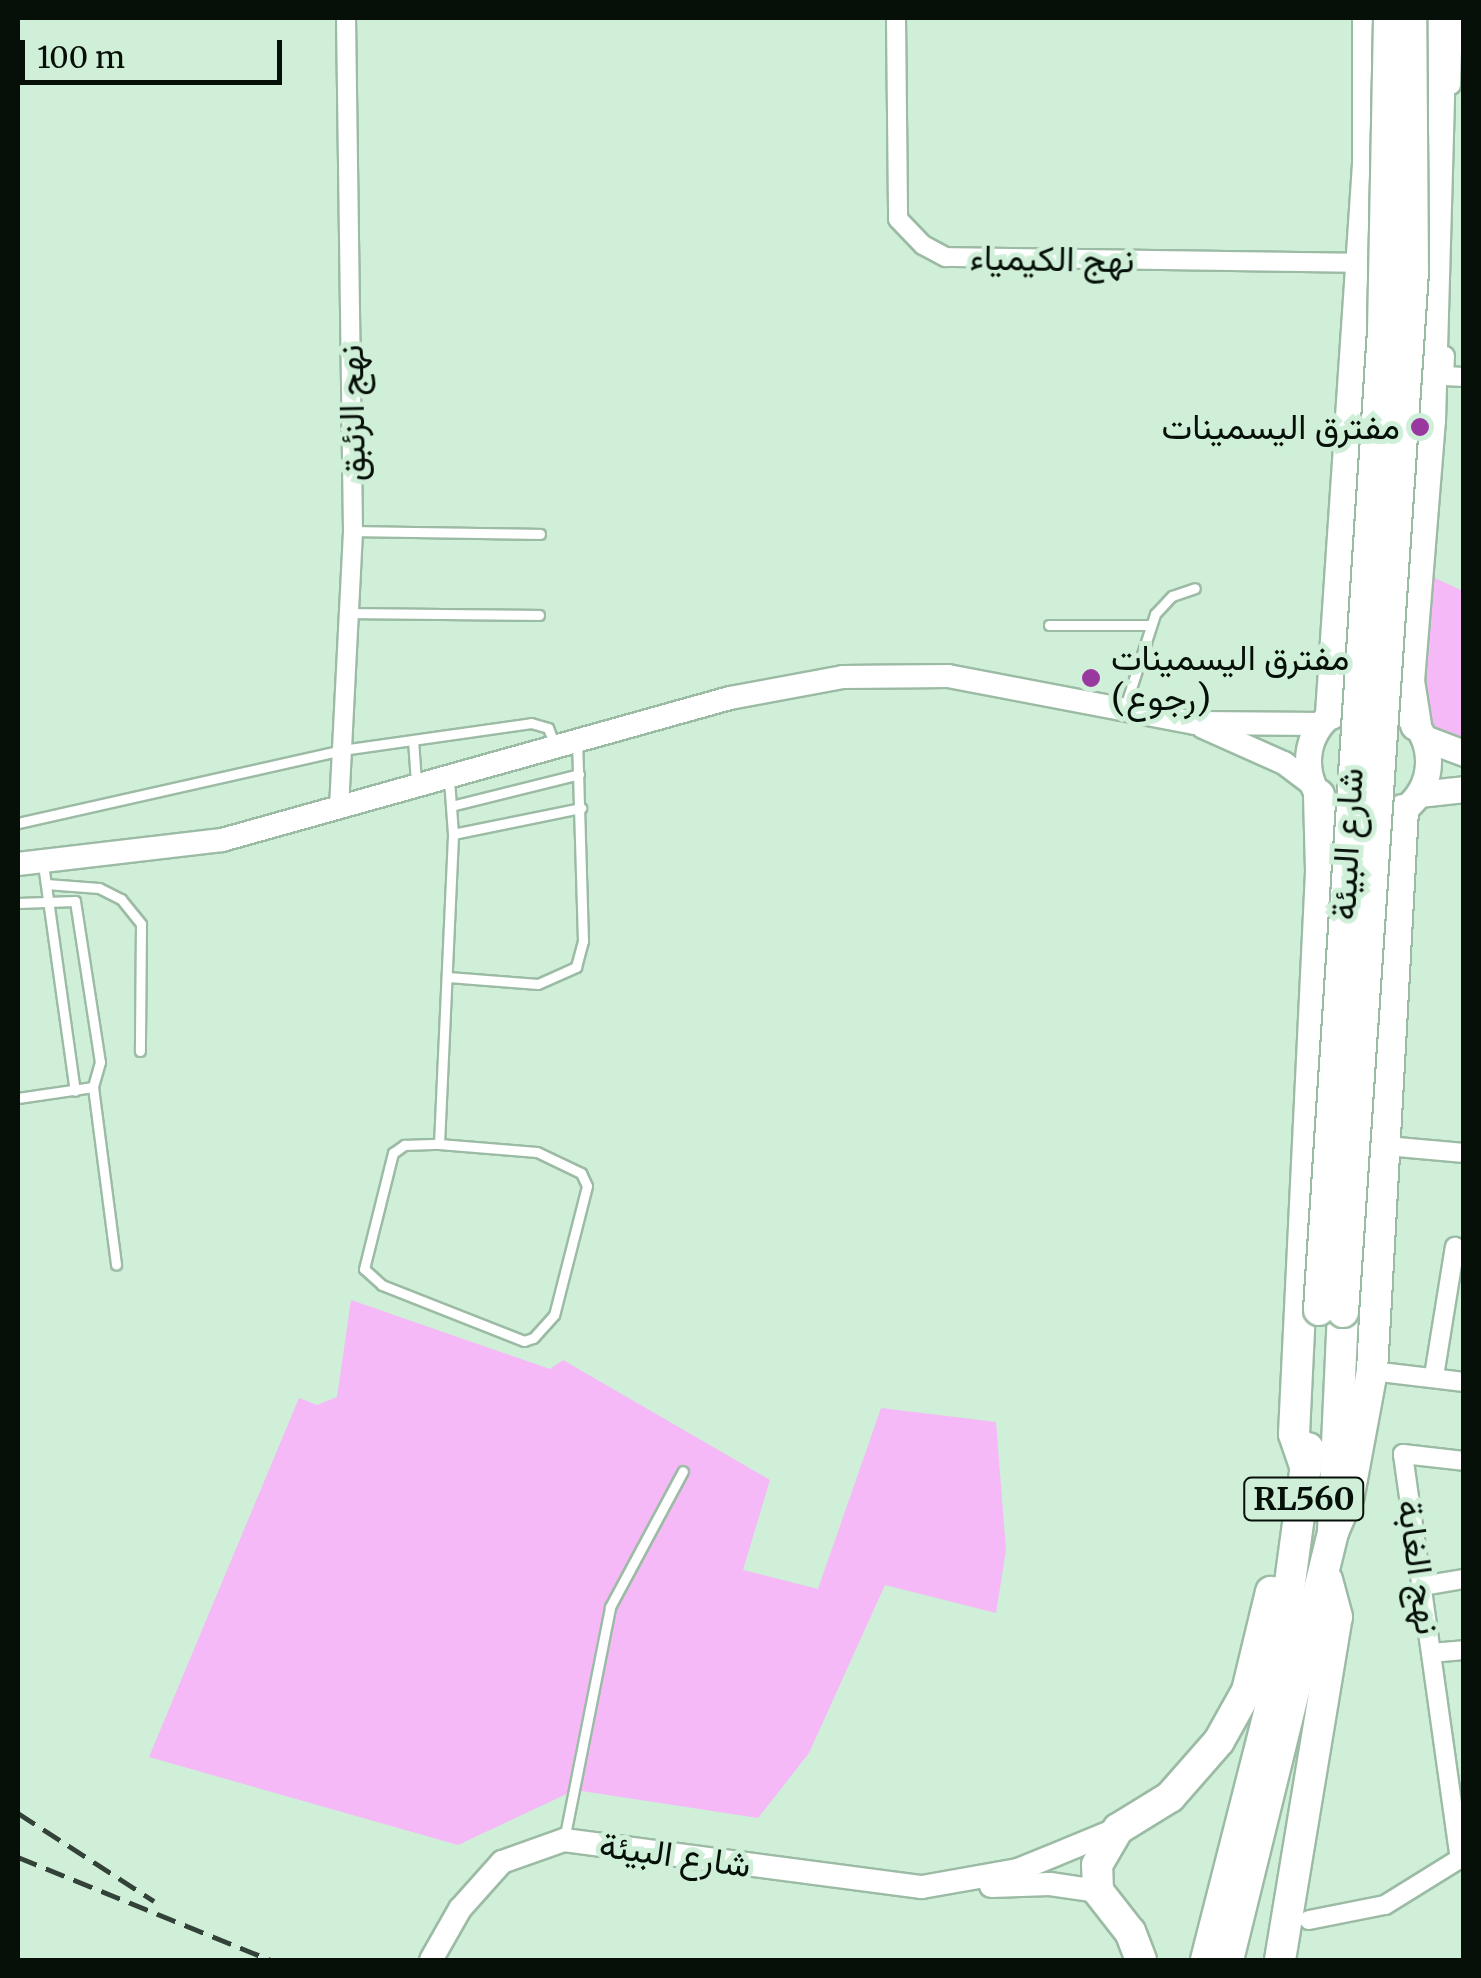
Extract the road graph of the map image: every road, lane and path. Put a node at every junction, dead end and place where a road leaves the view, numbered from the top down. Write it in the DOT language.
graph roads {
  1 [pos="346,18"];
  2 [pos="896,18"];
  3 [pos="1368,18"];
  4 [pos="1390,18"];
  5 [pos="1411,18"];
  6 [pos="1434,18"];
  7 [pos="1453,18"];
  8 [pos="1362,263"];
  9 [pos="1454,377"];
  10 [pos="354,532"];
  11 [pos="540,534"];
  12 [pos="1195,588"];
  13 [pos="347,613"];
  14 [pos="539,615"];
  15 [pos="1049,625"];
  16 [pos="1149,626"];
  17 [pos="1124,710"];
  18 [pos="1326,719"];
  19 [pos="1195,723"];
  20 [pos="1420,732"];
  21 [pos="412,740"];
  22 [pos="566,743"];
  23 [pos="342,750"];
  24 [pos="1464,753"];
  25 [pos="579,774"];
  26 [pos="449,779"];
  27 [pos="416,788"];
  28 [pos="1464,789"];
  29 [pos="1316,790"];
  30 [pos="1411,802"];
  31 [pos="451,806"];
  32 [pos="340,808"];
  33 [pos="581,808"];
  34 [pos="18,823"];
  35 [pos="453,834"];
  36 [pos="18,864"];
  37 [pos="44,872"];
  38 [pos="48,899"];
  39 [pos="18,903"];
  40 [pos="448,977"];
  41 [pos="140,1051"];
  42 [pos="93,1088"];
  43 [pos="75,1092"];
  44 [pos="18,1098"];
  45 [pos="439,1144"];
  46 [pos="1387,1146"];
  47 [pos="1464,1154"];
  48 [pos="1455,1247"];
  49 [pos="116,1265"];
  50 [pos="1331,1311"];
  51 [pos="1372,1371"];
  52 [pos="1434,1376"];
  53 [pos="1464,1382"];
  54 [pos="1464,1461"];
  55 [pos="683,1472"];
  56 [pos="1306,1479"];
  57 [pos="1333,1532"];
  58 [pos="1325,1576"];
  59 [pos="1464,1579"];
  60 [pos="1422,1586"];
  61 [pos="1464,1650"];
  62 [pos="1431,1653"];
  63 [pos="1288,1684"];
  64 [pos="1118,1830"];
  65 [pos="564,1840"];
  66 [pos="1462,1858"];
  67 [pos="973,1882"];
  68 [pos="1098,1892"];
  69 [pos="1309,1920"];
  70 [pos="431,1960"];
  71 [pos="1141,1960"];
  72 [pos="1206,1960"];
  73 [pos="1228,1960"];
  74 [pos="1280,1960"];
  1 -- 10 [label="street, نهج الزئبق"];
  2 -- 8 [label="street, نهج الكيمياء"];
  3 -- 8 [label="highway"];
  4 -- 50 [label="highway, شارع البيئة / RL560, bridge"];
  5 -- 50 [label="highway, RL560, bridge"];
  6 -- 20 [label="highway"];
  7 -- 9 [label="street"];
  8 -- 18 [label="highway"];
  10 -- 11 [label="lane"];
  10 -- 13 [label="street, نهج الزئبق"];
  12 -- 16 [label="lane"];
  13 -- 14 [label="lane"];
  13 -- 23 [label="street, نهج الزئبق"];
  15 -- 16 [label="lane"];
  16 -- 17 [label="lane"];
  17 -- 19 [label="main road"];
  17 -- 22 [label="main road"];
  18 -- 19 [label="main road"];
  18 -- 20 [label="main road"];
  18 -- 29 [label="main road"];
  19 -- 29 [label="main road"];
  20 -- 24 [label="main road"];
  20 -- 30 [label="main road"];
  21 -- 22 [label="lane"];
  21 -- 23 [label="lane"];
  21 -- 27 [label="lane"];
  22 -- 25 [label="lane"];
  22 -- 26 [label="main road"];
  23 -- 32 [label="street, نهج الزئبق"];
  23 -- 34 [label="lane"];
  25 -- 31 [label="lane"];
  25 -- 33 [label="lane"];
  26 -- 27 [label="main road"];
  26 -- 31 [label="lane"];
  27 -- 32 [label="main road"];
  28 -- 30 [label="main road"];
  29 -- 30 [label="main road"];
  29 -- 56 [label="highway"];
  30 -- 46 [label="highway"];
  31 -- 35 [label="lane"];
  32 -- 37 [label="main road"];
  33 -- 35 [label="lane"];
  33 -- 40 [label="lane"];
  35 -- 40 [label="lane"];
  36 -- 37 [label="main road"];
  37 -- 38 [label="lane"];
  37 -- 41 [label="lane"];
  38 -- 39 [label="lane"];
  38 -- 42 [label="lane"];
  38 -- 43 [label="lane"];
  40 -- 45 [label="lane"];
  42 -- 43 [label="lane"];
  42 -- 49 [label="lane"];
  43 -- 44 [label="lane"];
  45 -- 45 [label="lane"];
  46 -- 47 [label="street"];
  46 -- 51 [label="highway"];
  48 -- 52 [label="street"];
  50 -- 56 [label="highway, RL560"];
  50 -- 57 [label="highway, شارع البيئة / RL560"];
  51 -- 52 [label="street"];
  51 -- 57 [label="highway"];
  52 -- 53 [label="street"];
  54 -- 60 [label="street, نهج الغابة"];
  55 -- 65 [label="lane"];
  56 -- 63 [label="highway, RL560"];
  56 -- 64 [label="highway"];
  57 -- 58 [label="highway, شارع البيئة / RL560"];
  58 -- 63 [label="highway, شارع البيئة / RL560"];
  58 -- 74 [label="highway"];
  59 -- 60 [label="street"];
  60 -- 62 [label="street, نهج الغابة"];
  61 -- 62 [label="street"];
  62 -- 66 [label="street, نهج الغابة"];
  63 -- 72 [label="highway, RL560"];
  63 -- 73 [label="highway, RL560"];
  64 -- 67 [label="main road"];
  64 -- 68 [label="highway"];
  65 -- 67 [label="main road, شارع البيئة"];
  65 -- 70 [label="main road, شارع البيئة"];
  66 -- 69 [label="street"];
  67 -- 68 [label="main road"];
  68 -- 71 [label="highway"];
}
